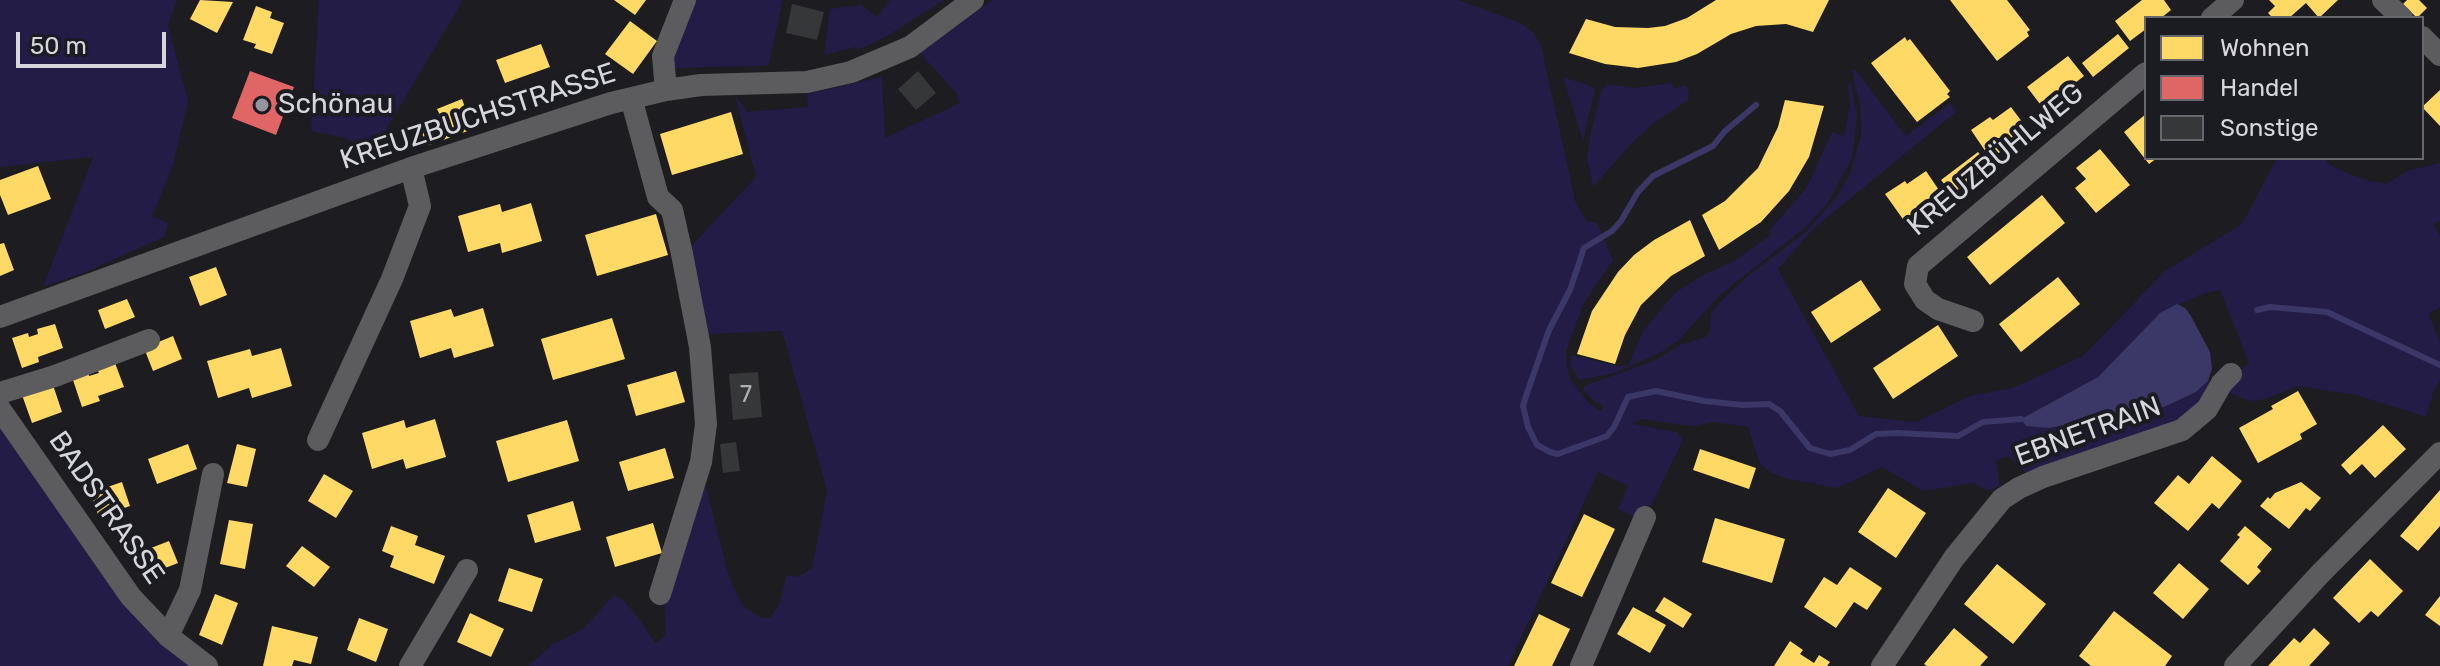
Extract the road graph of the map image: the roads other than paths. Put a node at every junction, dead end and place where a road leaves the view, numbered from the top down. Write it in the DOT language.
graph roads {
  1 [pos="685,0"];
  2 [pos="973,0"];
  3 [pos="2233,0"];
  4 [pos="2383,0"];
  5 [pos="2214,16"];
  6 [pos="2400,16"];
  7 [pos="2424,39"];
  8 [pos="2440,55"];
  9 [pos="2144,75"];
  10 [pos="666,90"];
  11 [pos="631,98"];
  12 [pos="411,168"];
  13 [pos="0,317"];
  14 [pos="1973,321"];
  15 [pos="149,340"];
  16 [pos="2231,374"];
  17 [pos="0,393"];
  18 [pos="0,409"];
  19 [pos="318,440"];
  20 [pos="2440,453"];
  21 [pos="213,474"];
  22 [pos="1645,517"];
  23 [pos="467,570"];
  24 [pos="660,594"];
  25 [pos="168,636"];
  26 [pos="207,666"];
  27 [pos="410,666"];
  28 [pos="1581,666"];
  29 [pos="1882,666"];
  30 [pos="2235,666"];
  1 -- 10 [label="street"];
  2 -- 10 [label="street, KREUZBUCHSTRASSE"];
  3 -- 5 [label="street"];
  4 -- 6 [label="street"];
  7 -- 8 [label="street"];
  9 -- 14 [label="street, KREUZBÜHLWEG"];
  10 -- 11 [label="street, KREUZBUCHSTRASSE"];
  11 -- 12 [label="street, KREUZBUCHSTRASSE"];
  11 -- 24 [label="street"];
  12 -- 13 [label="street, KREUZBUCHSTRASSE"];
  12 -- 19 [label="street"];
  15 -- 17 [label="street"];
  16 -- 29 [label="street, EBNETRAIN"];
  18 -- 25 [label="street, BADSTRASSE"];
  20 -- 30 [label="street"];
  21 -- 25 [label="street, BADSTRASSE"];
  22 -- 28 [label="street"];
  23 -- 27 [label="street"];
  25 -- 26 [label="street, BADSTRASSE"];
}
